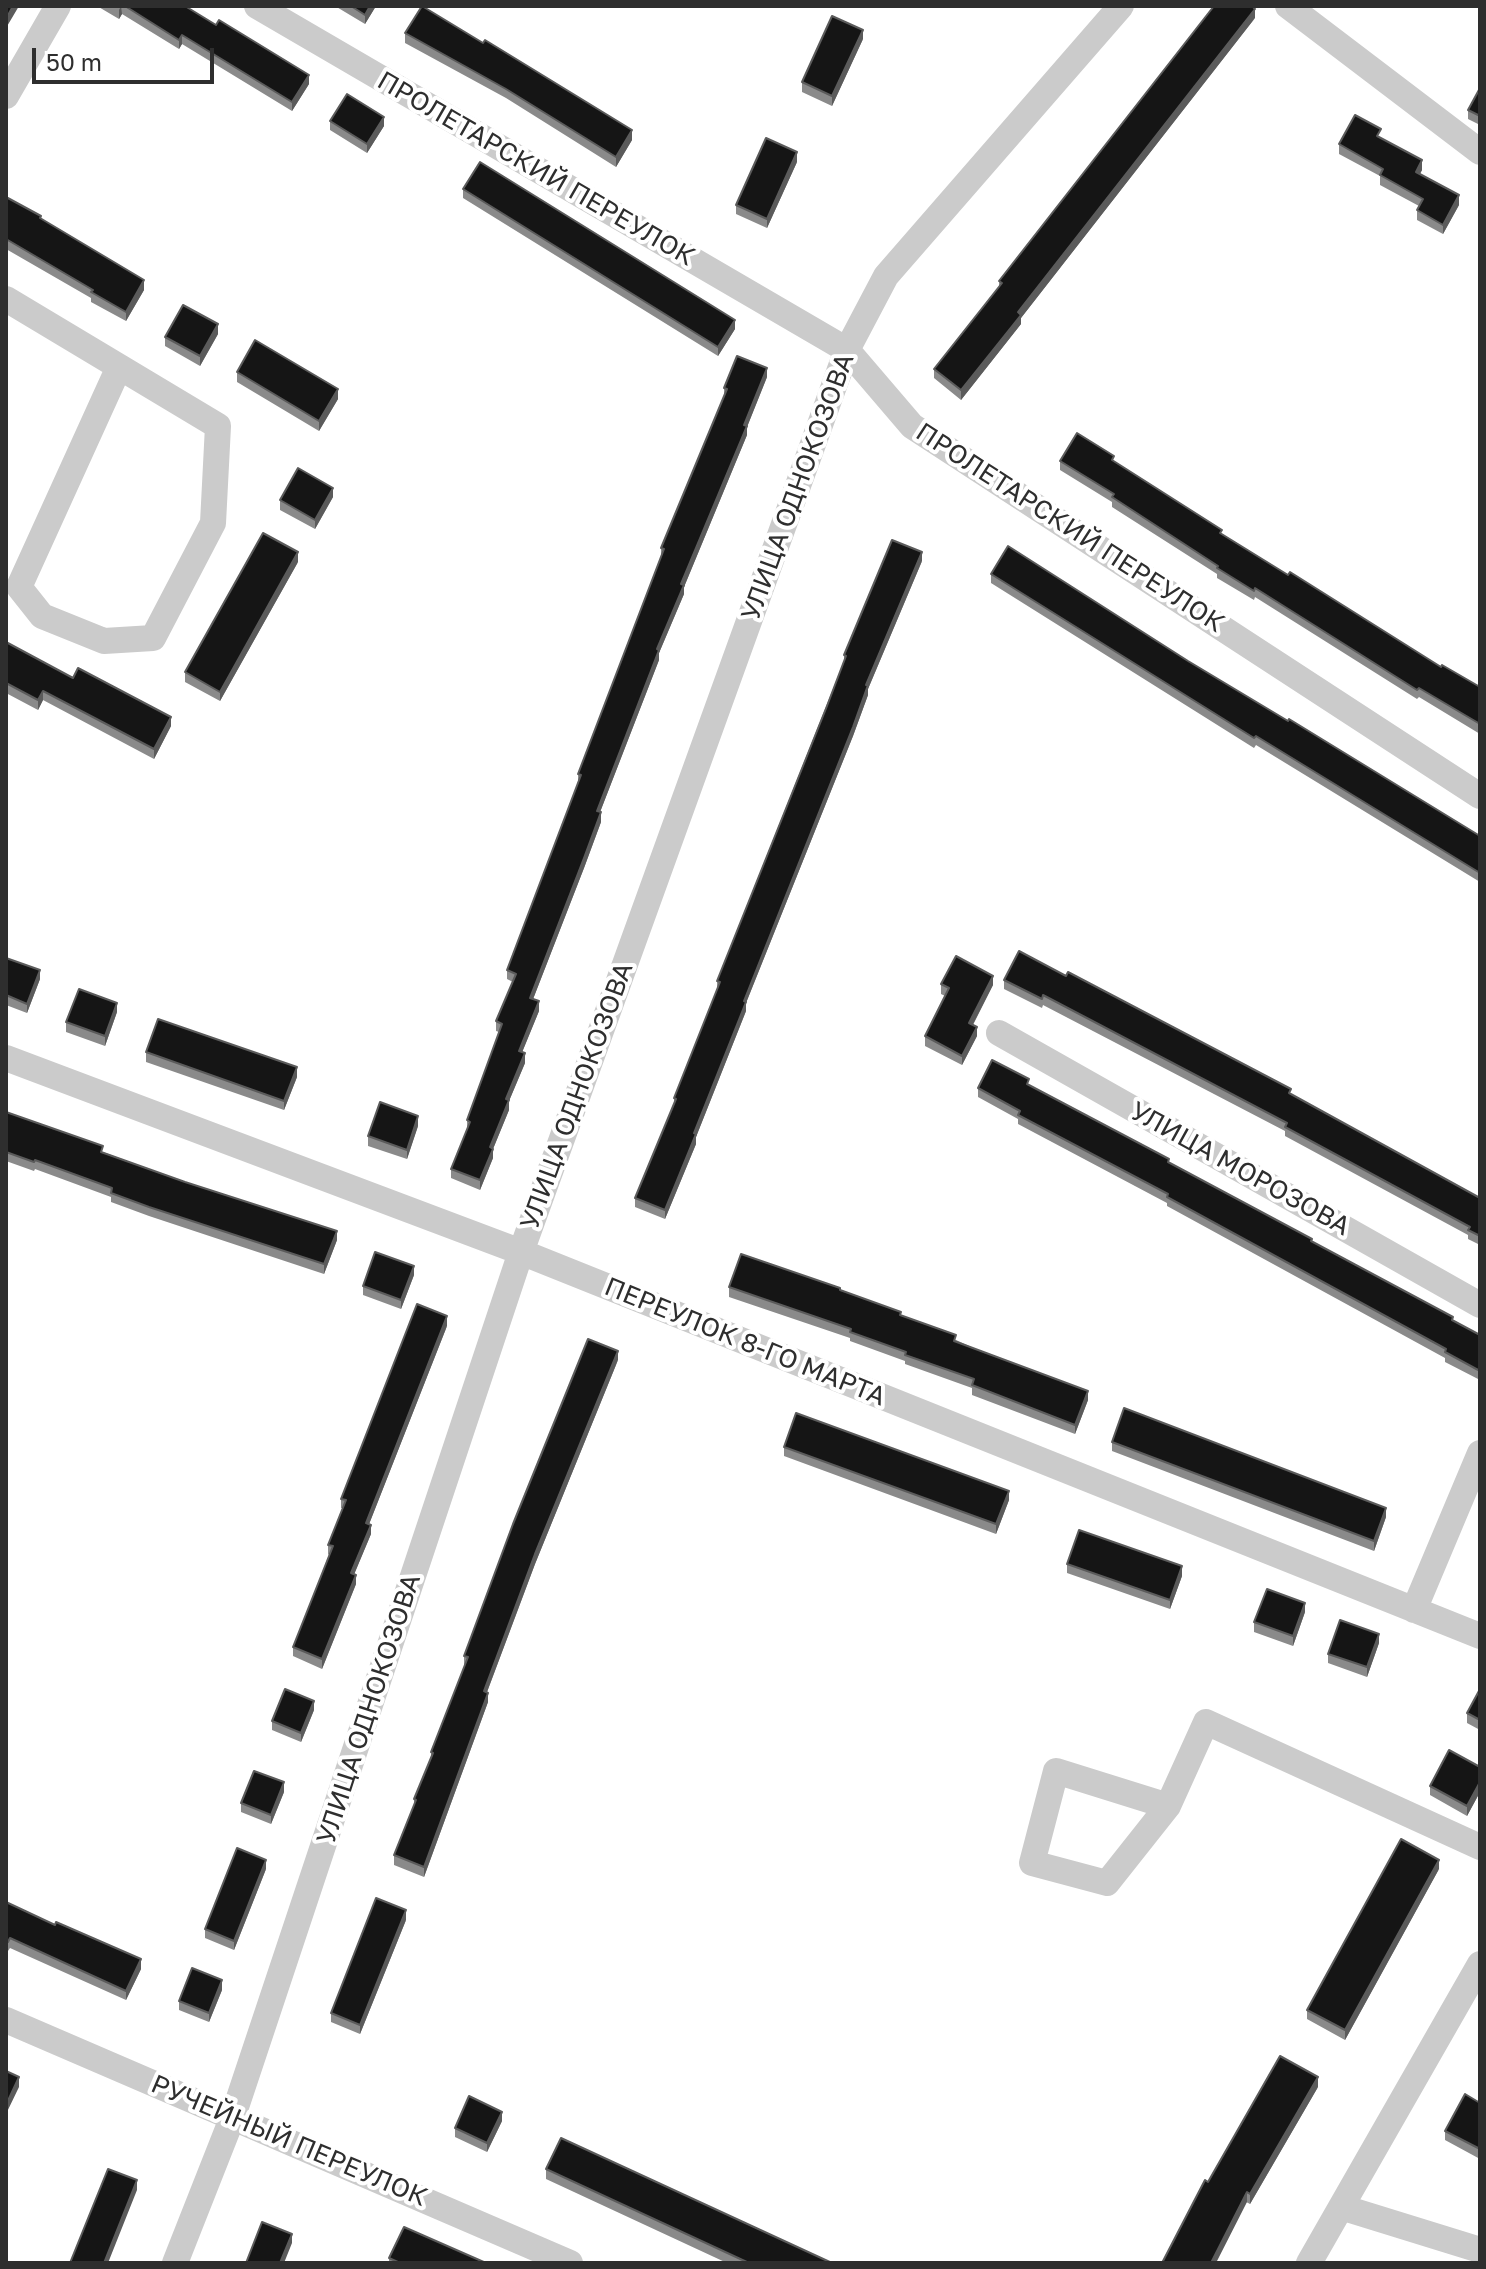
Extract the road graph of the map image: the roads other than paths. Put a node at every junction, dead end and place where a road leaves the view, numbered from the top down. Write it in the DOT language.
graph roads {
  1 [pos="58,6"];
  2 [pos="257,6"];
  3 [pos="1121,6"];
  4 [pos="1288,6"];
  5 [pos="6,96"];
  6 [pos="1480,152"];
  7 [pos="6,299"];
  8 [pos="847,350"];
  9 [pos="119,367"];
  10 [pos="1480,796"];
  11 [pos="999,1033"];
  12 [pos="6,1058"];
  13 [pos="521,1252"];
  14 [pos="1480,1305"];
  15 [pos="1480,1453"];
  16 [pos="1414,1610"];
  17 [pos="1480,1636"];
  18 [pos="1168,1806"];
  19 [pos="1480,1847"];
  20 [pos="1480,1964"];
  21 [pos="6,2020"];
  22 [pos="233,2116"];
  23 [pos="1341,2207"];
  24 [pos="1480,2250"];
  25 [pos="175,2263"];
  26 [pos="570,2263"];
  27 [pos="1309,2263"];
  1 -- 5 [label="street"];
  2 -- 8 [label="street, ПРОЛЕТАРСКИЙ ПЕРЕУЛОК"];
  3 -- 8 [label="street, УЛИЦА ОДНОКОЗОВА"];
  4 -- 6 [label="street"];
  7 -- 9 [label="street"];
  8 -- 10 [label="street, ПРОЛЕТАРСКИЙ ПЕРЕУЛОК"];
  8 -- 13 [label="street, УЛИЦА ОДНОКОЗОВА"];
  9 -- 9 [label="street"];
  11 -- 14 [label="street, УЛИЦА МОРОЗОВА"];
  12 -- 13 [label="street, ПЕРЕУЛОК 8-ГО МАРТА"];
  13 -- 16 [label="street, ПЕРЕУЛОК 8-ГО МАРТА"];
  13 -- 22 [label="street, УЛИЦА ОДНОКОЗОВА"];
  15 -- 16 [label="street"];
  16 -- 17 [label="street, ПЕРЕУЛОК 8-ГО МАРТА"];
  18 -- 18 [label="street"];
  18 -- 19 [label="street"];
  20 -- 23 [label="street"];
  21 -- 22 [label="street, РУЧЕЙНЫЙ ПЕРЕУЛОК"];
  22 -- 25 [label="street, УЛИЦА ОДНОКОЗОВА"];
  22 -- 26 [label="street, РУЧЕЙНЫЙ ПЕРЕУЛОК"];
  23 -- 24 [label="street"];
  23 -- 27 [label="street"];
}
